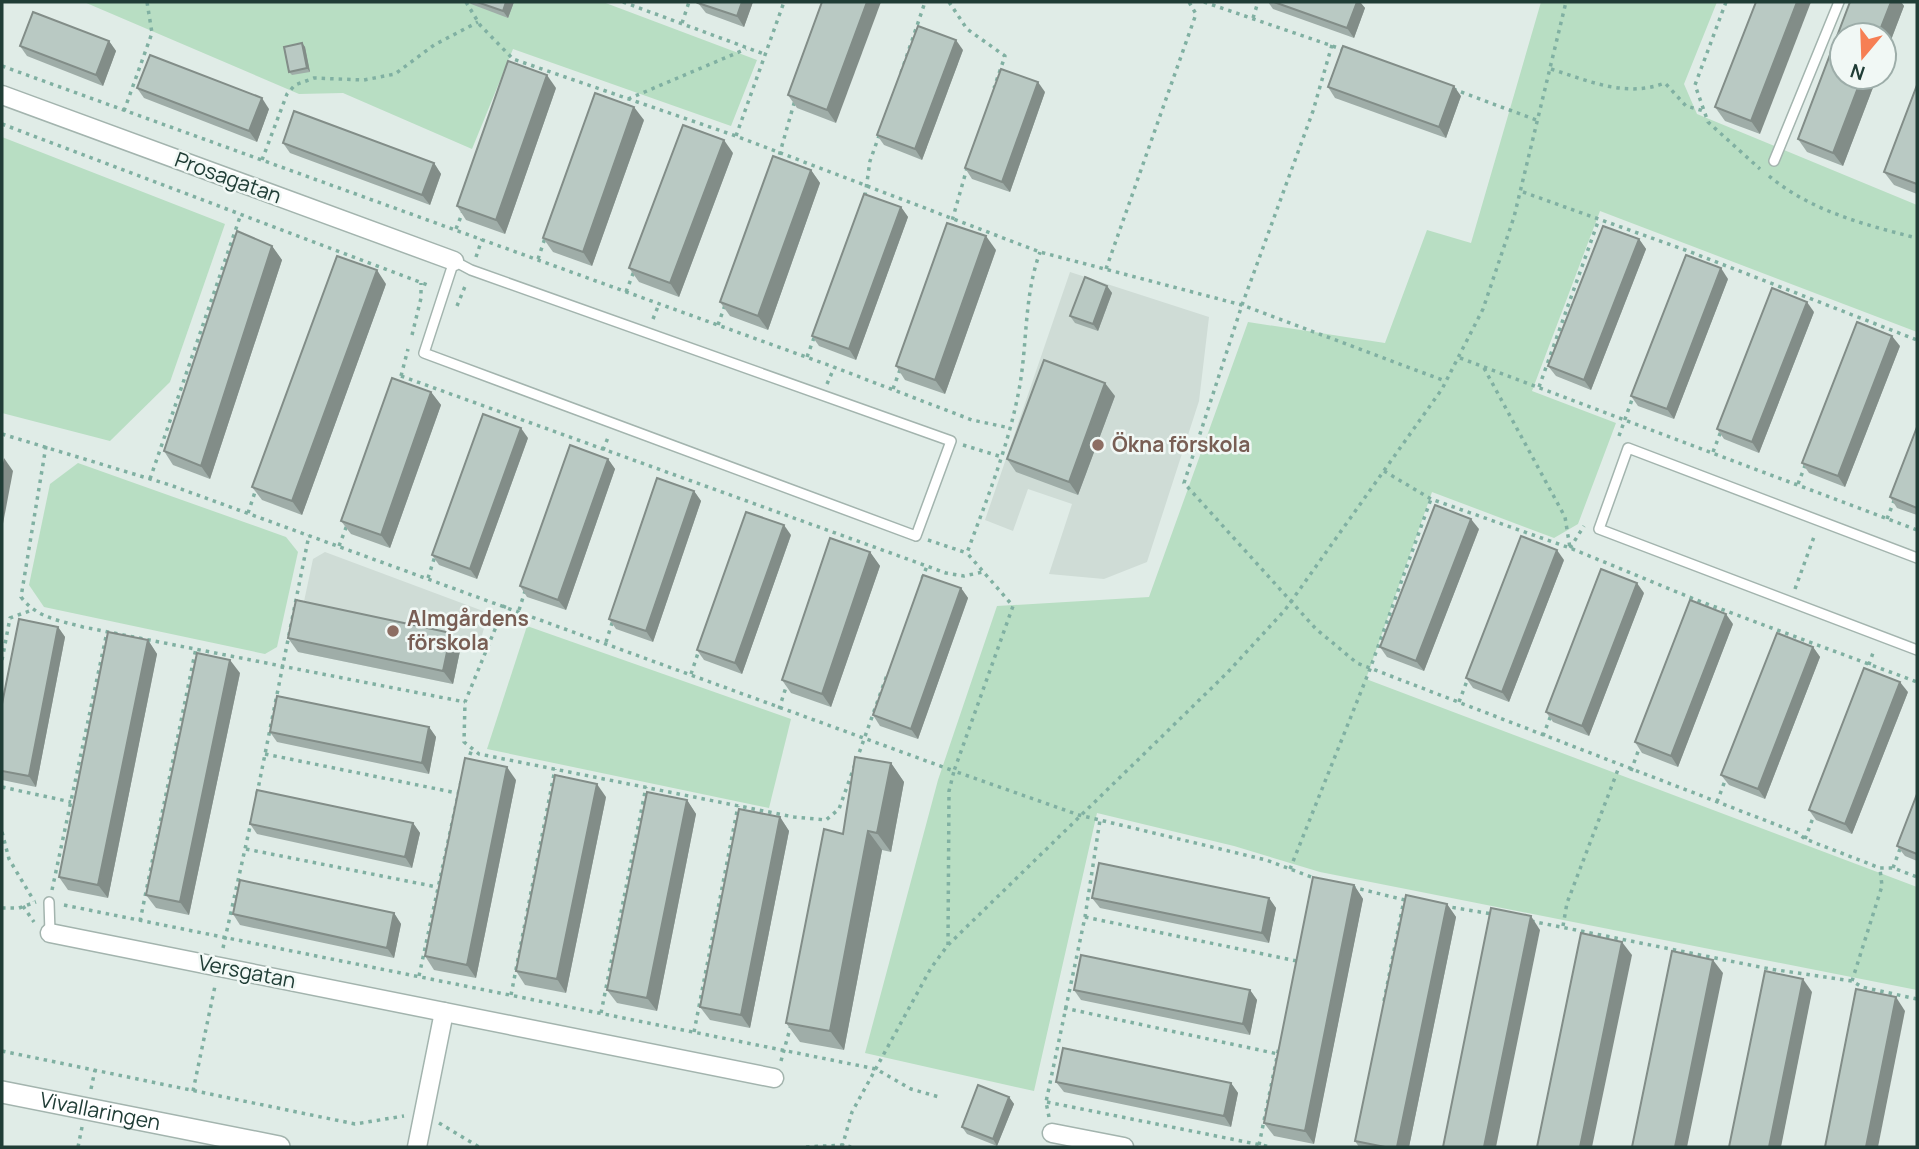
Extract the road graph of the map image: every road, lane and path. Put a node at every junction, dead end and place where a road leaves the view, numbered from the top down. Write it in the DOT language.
graph roads {
  1 [pos="147,2"];
  2 [pos="466,2"];
  3 [pos="623,2"];
  4 [pos="689,2"];
  5 [pos="784,2"];
  6 [pos="925,2"];
  7 [pos="949,2"];
  8 [pos="1189,2"];
  9 [pos="1204,2"];
  10 [pos="1258,2"];
  11 [pos="1566,2"];
  12 [pos="1839,2"];
  13 [pos="1253,18"];
  14 [pos="478,22"];
  15 [pos="682,23"];
  16 [pos="1332,45"];
  17 [pos="748,48"];
  18 [pos="1352,53"];
  19 [pos="764,54"];
  20 [pos="513,59"];
  21 [pos="2,66"];
  22 [pos="1551,69"];
  23 [pos="509,72"];
  24 [pos="900,75"];
  25 [pos="1440,84"];
  26 [pos="598,88"];
  27 [pos="798,90"];
  28 [pos="992,94"];
  29 [pos="2,96"];
  30 [pos="628,99"];
  31 [pos="594,102"];
  32 [pos="124,111"];
  33 [pos="1704,111"];
  34 [pos="690,120"];
  35 [pos="1539,121"];
  36 [pos="2,124"];
  37 [pos="883,124"];
  38 [pos="685,132"];
  39 [pos="736,136"];
  40 [pos="780,153"];
  41 [pos="971,159"];
  42 [pos="262,160"];
  43 [pos="1774,161"];
  44 [pos="776,165"];
  45 [pos="869,186"];
  46 [pos="1522,192"];
  47 [pos="864,200"];
  48 [pos="465,203"];
  49 [pos="241,214"];
  50 [pos="954,219"];
  51 [pos="1600,219"];
  52 [pos="456,229"];
  53 [pos="949,232"];
  54 [pos="547,233"];
  55 [pos="339,251"];
  56 [pos="1688,251"];
  57 [pos="1040,252"];
  58 [pos="538,259"];
  59 [pos="454,261"];
  60 [pos="334,264"];
  61 [pos="1683,264"];
  62 [pos="635,268"];
  63 [pos="1106,269"];
  64 [pos="421,283"];
  65 [pos="1775,284"];
  66 [pos="445,292"];
  67 [pos="626,292"];
  68 [pos="1770,297"];
  69 [pos="727,301"];
  70 [pos="1242,305"];
  71 [pos="1860,317"];
  72 [pos="718,326"];
  73 [pos="1855,330"];
  74 [pos="817,331"];
  75 [pos="1917,340"];
  76 [pos="807,357"];
  77 [pos="1460,358"];
  78 [pos="902,363"];
  79 [pos="1483,366"];
  80 [pos="401,376"];
  81 [pos="1446,382"];
  82 [pos="1539,387"];
  83 [pos="397,389"];
  84 [pos="893,389"];
  85 [pos="1635,392"];
  86 [pos="1625,418"];
  87 [pos="1723,426"];
  88 [pos="1010,428"];
  89 [pos="2,434"];
  90 [pos="951,441"];
  91 [pos="46,446"];
  92 [pos="1713,452"];
  93 [pos="1002,457"];
  94 [pos="1808,459"];
  95 [pos="1384,471"];
  96 [pos="150,479"];
  97 [pos="1798,484"];
  98 [pos="257,487"];
  99 [pos="1895,495"];
  100 [pos="1830,496"];
  101 [pos="1431,499"];
  102 [pos="248,513"];
  103 [pos="1887,519"];
  104 [pos="349,520"];
  105 [pos="1820,521"];
  106 [pos="1599,529"];
  107 [pos="1917,530"];
  108 [pos="1522,531"];
  109 [pos="838,534"];
  110 [pos="309,535"];
  111 [pos="916,536"];
  112 [pos="1518,544"];
  113 [pos="339,546"];
  114 [pos="834,547"];
  115 [pos="1570,548"];
  116 [pos="437,551"];
  117 [pos="967,554"];
  118 [pos="1917,558"];
  119 [pos="1609,564"];
  120 [pos="926,566"];
  121 [pos="984,572"];
  122 [pos="1605,577"];
  123 [pos="428,578"];
  124 [pos="527,583"];
  125 [pos="918,591"];
  126 [pos="1694,599"];
  127 [pos="1291,601"];
  128 [pos="1790,601"];
  129 [pos="505,605"];
  130 [pos="32,610"];
  131 [pos="519,610"];
  132 [pos="1689,611"];
  133 [pos="615,615"];
  134 [pos="1779,630"];
  135 [pos="107,632"];
  136 [pos="1879,635"];
  137 [pos="606,642"];
  138 [pos="1775,642"];
  139 [pos="196,648"];
  140 [pos="700,648"];
  141 [pos="1917,650"];
  142 [pos="2,660"];
  143 [pos="1869,664"];
  144 [pos="282,665"];
  145 [pos="891,665"];
  146 [pos="1473,666"];
  147 [pos="1370,670"];
  148 [pos="791,671"];
  149 [pos="691,674"];
  150 [pos="1864,676"];
  151 [pos="1917,682"];
  152 [pos="465,702"];
  153 [pos="1459,702"];
  154 [pos="779,709"];
  155 [pos="1553,712"];
  156 [pos="1644,734"];
  157 [pos="1543,736"];
  158 [pos="864,739"];
  159 [pos="472,748"];
  160 [pos="265,754"];
  161 [pos="1619,766"];
  162 [pos="555,769"];
  163 [pos="954,771"];
  164 [pos="1631,771"];
  165 [pos="1726,777"];
  166 [pos="2,787"];
  167 [pos="646,787"];
  168 [pos="457,793"];
  169 [pos="71,802"];
  170 [pos="1717,802"];
  171 [pos="254,806"];
  172 [pos="738,806"];
  173 [pos="1814,814"];
  174 [pos="1079,815"];
  175 [pos="252,819"];
  176 [pos="826,820"];
  177 [pos="1100,820"];
  178 [pos="828,831"];
  179 [pos="2,832"];
  180 [pos="1905,835"];
  181 [pos="1805,839"];
  182 [pos="246,849"];
  183 [pos="1880,868"];
  184 [pos="1893,868"];
  185 [pos="1290,869"];
  186 [pos="1917,877"];
  187 [pos="1314,878"];
  188 [pos="1327,881"];
  189 [pos="1340,884"];
  190 [pos="437,887"];
  191 [pos="1312,890"];
  192 [pos="1404,900"];
  193 [pos="49,902"];
  194 [pos="1416,902"];
  195 [pos="35,903"];
  196 [pos="1442,906"];
  197 [pos="2,908"];
  198 [pos="1494,915"];
  199 [pos="1086,918"];
  200 [pos="1528,920"];
  201 [pos="140,921"];
  202 [pos="1563,926"];
  203 [pos="50,933"];
  204 [pos="226,939"];
  205 [pos="948,945"];
  206 [pos="1299,949"];
  207 [pos="1681,951"];
  208 [pos="1297,961"];
  209 [pos="1678,964"];
  210 [pos="219,967"];
  211 [pos="1770,969"];
  212 [pos="1294,974"];
  213 [pos="419,976"];
  214 [pos="1767,981"];
  215 [pos="1852,981"];
  216 [pos="1862,987"];
  217 [pos="511,995"];
  218 [pos="1917,999"];
  219 [pos="1860,1000"];
  220 [pos="1383,1004"];
  221 [pos="1064,1008"];
  222 [pos="444,1012"];
  223 [pos="601,1013"];
  224 [pos="791,1023"];
  225 [pos="694,1032"];
  226 [pos="1281,1041"];
  227 [pos="2,1051"];
  228 [pos="786,1051"];
  229 [pos="1278,1054"];
  230 [pos="876,1069"];
  231 [pos="774,1078"];
  232 [pos="193,1091"];
  233 [pos="2,1092"];
  234 [pos="939,1097"];
  235 [pos="1046,1102"];
  236 [pos="412,1118"];
  237 [pos="433,1122"];
  238 [pos="1052,1133"];
  239 [pos="1259,1145"];
  240 [pos="843,1146"];
  241 [pos="279,1147"];
  242 [pos="416,1147"];
  243 [pos="479,1147"];
  244 [pos="806,1147"];
  245 [pos="851,1147"];
  246 [pos="1124,1147"];
  247 [pos="1271,1147"];
  1 -- 32 [label="path"];
  2 -- 14 [label="path"];
  3 -- 15 [label="path"];
  4 -- 15 [label="path"];
  5 -- 19 [label="path"];
  6 -- 24 [label="path"];
  7 -- 28 [label="path"];
  8 -- 63 [label="path"];
  9 -- 13 [label="path"];
  10 -- 13 [label="path"];
  11 -- 22 [label="path"];
  12 -- 43 [label="lane"];
  13 -- 16 [label="path"];
  14 -- 20 [label="path"];
  14 -- 42 [label="path"];
  15 -- 17 [label="path"];
  16 -- 18 [label="path"];
  16 -- 70 [label="path"];
  17 -- 19 [label="path"];
  17 -- 30 [label="path"];
  19 -- 39 [label="path"];
  20 -- 23 [label="path"];
  20 -- 26 [label="path"];
  21 -- 32 [label="path"];
  22 -- 33 [label="path"];
  22 -- 35 [label="path"];
  25 -- 35 [label="path"];
  26 -- 30 [label="path"];
  26 -- 31 [label="path"];
  27 -- 40 [label="path"];
  29 -- 59 [label="street, Prosagatan"];
  30 -- 34 [label="path"];
  32 -- 42 [label="path"];
  34 -- 38 [label="path"];
  34 -- 39 [label="path"];
  35 -- 46 [label="path"];
  36 -- 49 [label="path"];
  37 -- 45 [label="path"];
  39 -- 40 [label="path"];
  40 -- 44 [label="path"];
  40 -- 45 [label="path"];
  41 -- 50 [label="path"];
  42 -- 52 [label="path"];
  45 -- 47 [label="path"];
  45 -- 50 [label="path"];
  46 -- 51 [label="path"];
  46 -- 77 [label="path"];
  48 -- 52 [label="path"];
  49 -- 55 [label="path"];
  49 -- 96 [label="path"];
  50 -- 53 [label="path"];
  50 -- 57 [label="path"];
  51 -- 56 [label="path"];
  51 -- 82 [label="path"];
  52 -- 58 [label="path"];
  54 -- 58 [label="path"];
  55 -- 60 [label="path"];
  55 -- 64 [label="path"];
  56 -- 61 [label="path"];
  56 -- 65 [label="path"];
  57 -- 63 [label="path"];
  57 -- 88 [label="path"];
  58 -- 67 [label="path"];
  59 -- 66 [label="lane"];
  59 -- 90 [label="lane"];
  62 -- 67 [label="path"];
  63 -- 70 [label="path"];
  64 -- 66 [label="path"];
  64 -- 80 [label="path"];
  65 -- 68 [label="path"];
  65 -- 71 [label="path"];
  66 -- 111 [label="lane"];
  67 -- 72 [label="path"];
  69 -- 72 [label="path"];
  70 -- 81 [label="path"];
  70 -- 127 [label="path"];
  71 -- 73 [label="path"];
  71 -- 75 [label="path"];
  72 -- 76 [label="path"];
  74 -- 76 [label="path"];
  76 -- 84 [label="path"];
  77 -- 79 [label="path"];
  77 -- 81 [label="path"];
  78 -- 84 [label="path"];
  79 -- 82 [label="path"];
  79 -- 115 [label="path"];
  80 -- 83 [label="path"];
  80 -- 109 [label="path"];
  81 -- 95 [label="path"];
  82 -- 86 [label="path"];
  84 -- 88 [label="path"];
  85 -- 86 [label="path"];
  86 -- 92 [label="path"];
  87 -- 92 [label="path"];
  88 -- 93 [label="path"];
  89 -- 91 [label="path"];
  90 -- 93 [label="path"];
  90 -- 111 [label="lane"];
  91 -- 96 [label="path"];
  91 -- 130 [label="path"];
  92 -- 97 [label="path"];
  93 -- 117 [label="path"];
  94 -- 97 [label="path"];
  95 -- 101 [label="path"];
  95 -- 127 [label="path"];
  96 -- 102 [label="path"];
  97 -- 100 [label="path"];
  98 -- 102 [label="path"];
  99 -- 103 [label="path"];
  100 -- 103 [label="path"];
  100 -- 105 [label="path"];
  101 -- 108 [label="path"];
  101 -- 147 [label="path"];
  102 -- 110 [label="path"];
  103 -- 107 [label="path"];
  104 -- 113 [label="path"];
  105 -- 106 [label="lane"];
  105 -- 118 [label="lane"];
  105 -- 128 [label="path"];
  106 -- 115 [label="path"];
  106 -- 128 [label="lane"];
  108 -- 112 [label="path"];
  108 -- 115 [label="path"];
  109 -- 114 [label="path"];
  109 -- 120 [label="path"];
  110 -- 113 [label="path"];
  110 -- 144 [label="path"];
  111 -- 117 [label="path"];
  113 -- 123 [label="path"];
  115 -- 119 [label="path"];
  116 -- 123 [label="path"];
  117 -- 121 [label="path"];
  119 -- 122 [label="path"];
  119 -- 126 [label="path"];
  120 -- 121 [label="path"];
  120 -- 125 [label="path"];
  121 -- 163 [label="path"];
  123 -- 129 [label="path"];
  124 -- 131 [label="path"];
  126 -- 132 [label="path"];
  126 -- 134 [label="path"];
  127 -- 147 [label="path"];
  127 -- 174 [label="path"];
  128 -- 134 [label="path"];
  128 -- 136 [label="lane"];
  129 -- 131 [label="path"];
  129 -- 152 [label="path"];
  130 -- 135 [label="path"];
  130 -- 142 [label="path"];
  131 -- 137 [label="path"];
  133 -- 137 [label="path"];
  134 -- 138 [label="path"];
  134 -- 143 [label="path"];
  135 -- 139 [label="path"];
  135 -- 169 [label="path"];
  136 -- 141 [label="lane"];
  136 -- 143 [label="path"];
  137 -- 149 [label="path"];
  139 -- 144 [label="path"];
  139 -- 201 [label="path"];
  140 -- 149 [label="path"];
  143 -- 150 [label="path"];
  143 -- 151 [label="path"];
  144 -- 152 [label="path"];
  144 -- 160 [label="path"];
  145 -- 158 [label="path"];
  146 -- 153 [label="path"];
  147 -- 153 [label="path"];
  147 -- 185 [label="path"];
  148 -- 154 [label="path"];
  149 -- 154 [label="path"];
  152 -- 159 [label="path"];
  153 -- 157 [label="path"];
  154 -- 158 [label="path"];
  155 -- 157 [label="path"];
  156 -- 164 [label="path"];
  157 -- 161 [label="path"];
  158 -- 163 [label="path"];
  158 -- 176 [label="path"];
  159 -- 162 [label="path"];
  159 -- 168 [label="path"];
  160 -- 168 [label="path"];
  160 -- 171 [label="path"];
  161 -- 164 [label="path"];
  161 -- 202 [label="path"];
  162 -- 167 [label="path"];
  162 -- 217 [label="path"];
  163 -- 174 [label="path"];
  163 -- 205 [label="path"];
  164 -- 170 [label="path"];
  165 -- 170 [label="path"];
  166 -- 169 [label="path"];
  167 -- 172 [label="path"];
  167 -- 223 [label="path"];
  168 -- 190 [label="path"];
  169 -- 193 [label="path"];
  170 -- 181 [label="path"];
  172 -- 176 [label="path"];
  172 -- 225 [label="path"];
  173 -- 181 [label="path"];
  174 -- 177 [label="path"];
  174 -- 205 [label="path"];
  175 -- 182 [label="path"];
  176 -- 178 [label="path"];
  177 -- 185 [label="path"];
  177 -- 199 [label="path"];
  179 -- 195 [label="path"];
  180 -- 184 [label="path"];
  181 -- 183 [label="path"];
  182 -- 190 [label="path"];
  182 -- 204 [label="path"];
  183 -- 184 [label="path"];
  183 -- 215 [label="path"];
  184 -- 186 [label="path"];
  185 -- 187 [label="path"];
  187 -- 188 [label="path"];
  187 -- 191 [label="path"];
  189 -- 192 [label="path"];
  190 -- 213 [label="path"];
  192 -- 194 [label="path"];
  192 -- 220 [label="path"];
  193 -- 195 [label="path"];
  193 -- 201 [label="path"];
  193 -- 203 [label="lane"];
  195 -- 197 [label="path"];
  196 -- 198 [label="path"];
  199 -- 208 [label="path"];
  199 -- 221 [label="path"];
  200 -- 202 [label="path"];
  201 -- 204 [label="path"];
  202 -- 207 [label="path"];
  203 -- 210 [label="street, Versgatan"];
  204 -- 210 [label="path"];
  204 -- 213 [label="path"];
  205 -- 230 [label="path"];
  206 -- 208 [label="path"];
  207 -- 209 [label="path"];
  207 -- 211 [label="path"];
  208 -- 212 [label="path"];
  210 -- 222 [label="street, Versgatan"];
  210 -- 232 [label="path"];
  211 -- 214 [label="path"];
  211 -- 215 [label="path"];
  213 -- 217 [label="path"];
  215 -- 216 [label="path"];
  216 -- 218 [label="path"];
  216 -- 219 [label="path"];
  217 -- 223 [label="path"];
  221 -- 229 [label="path"];
  221 -- 235 [label="path"];
  222 -- 231 [label="street, Versgatan"];
  222 -- 242 [label="street"];
  223 -- 225 [label="path"];
  224 -- 228 [label="path"];
  225 -- 228 [label="path"];
  226 -- 229 [label="path"];
  227 -- 232 [label="path"];
  228 -- 230 [label="path"];
  228 -- 231 [label="path"];
  229 -- 239 [label="path"];
  230 -- 234 [label="path"];
  230 -- 240 [label="path"];
  232 -- 236 [label="path"];
  233 -- 241 [label="street, Vivallaringen"];
  235 -- 238 [label="path"];
  235 -- 239 [label="path"];
  237 -- 243 [label="path"];
  238 -- 246 [label="street"];
  239 -- 247 [label="path"];
  240 -- 244 [label="path"];
  240 -- 245 [label="path"];
}
